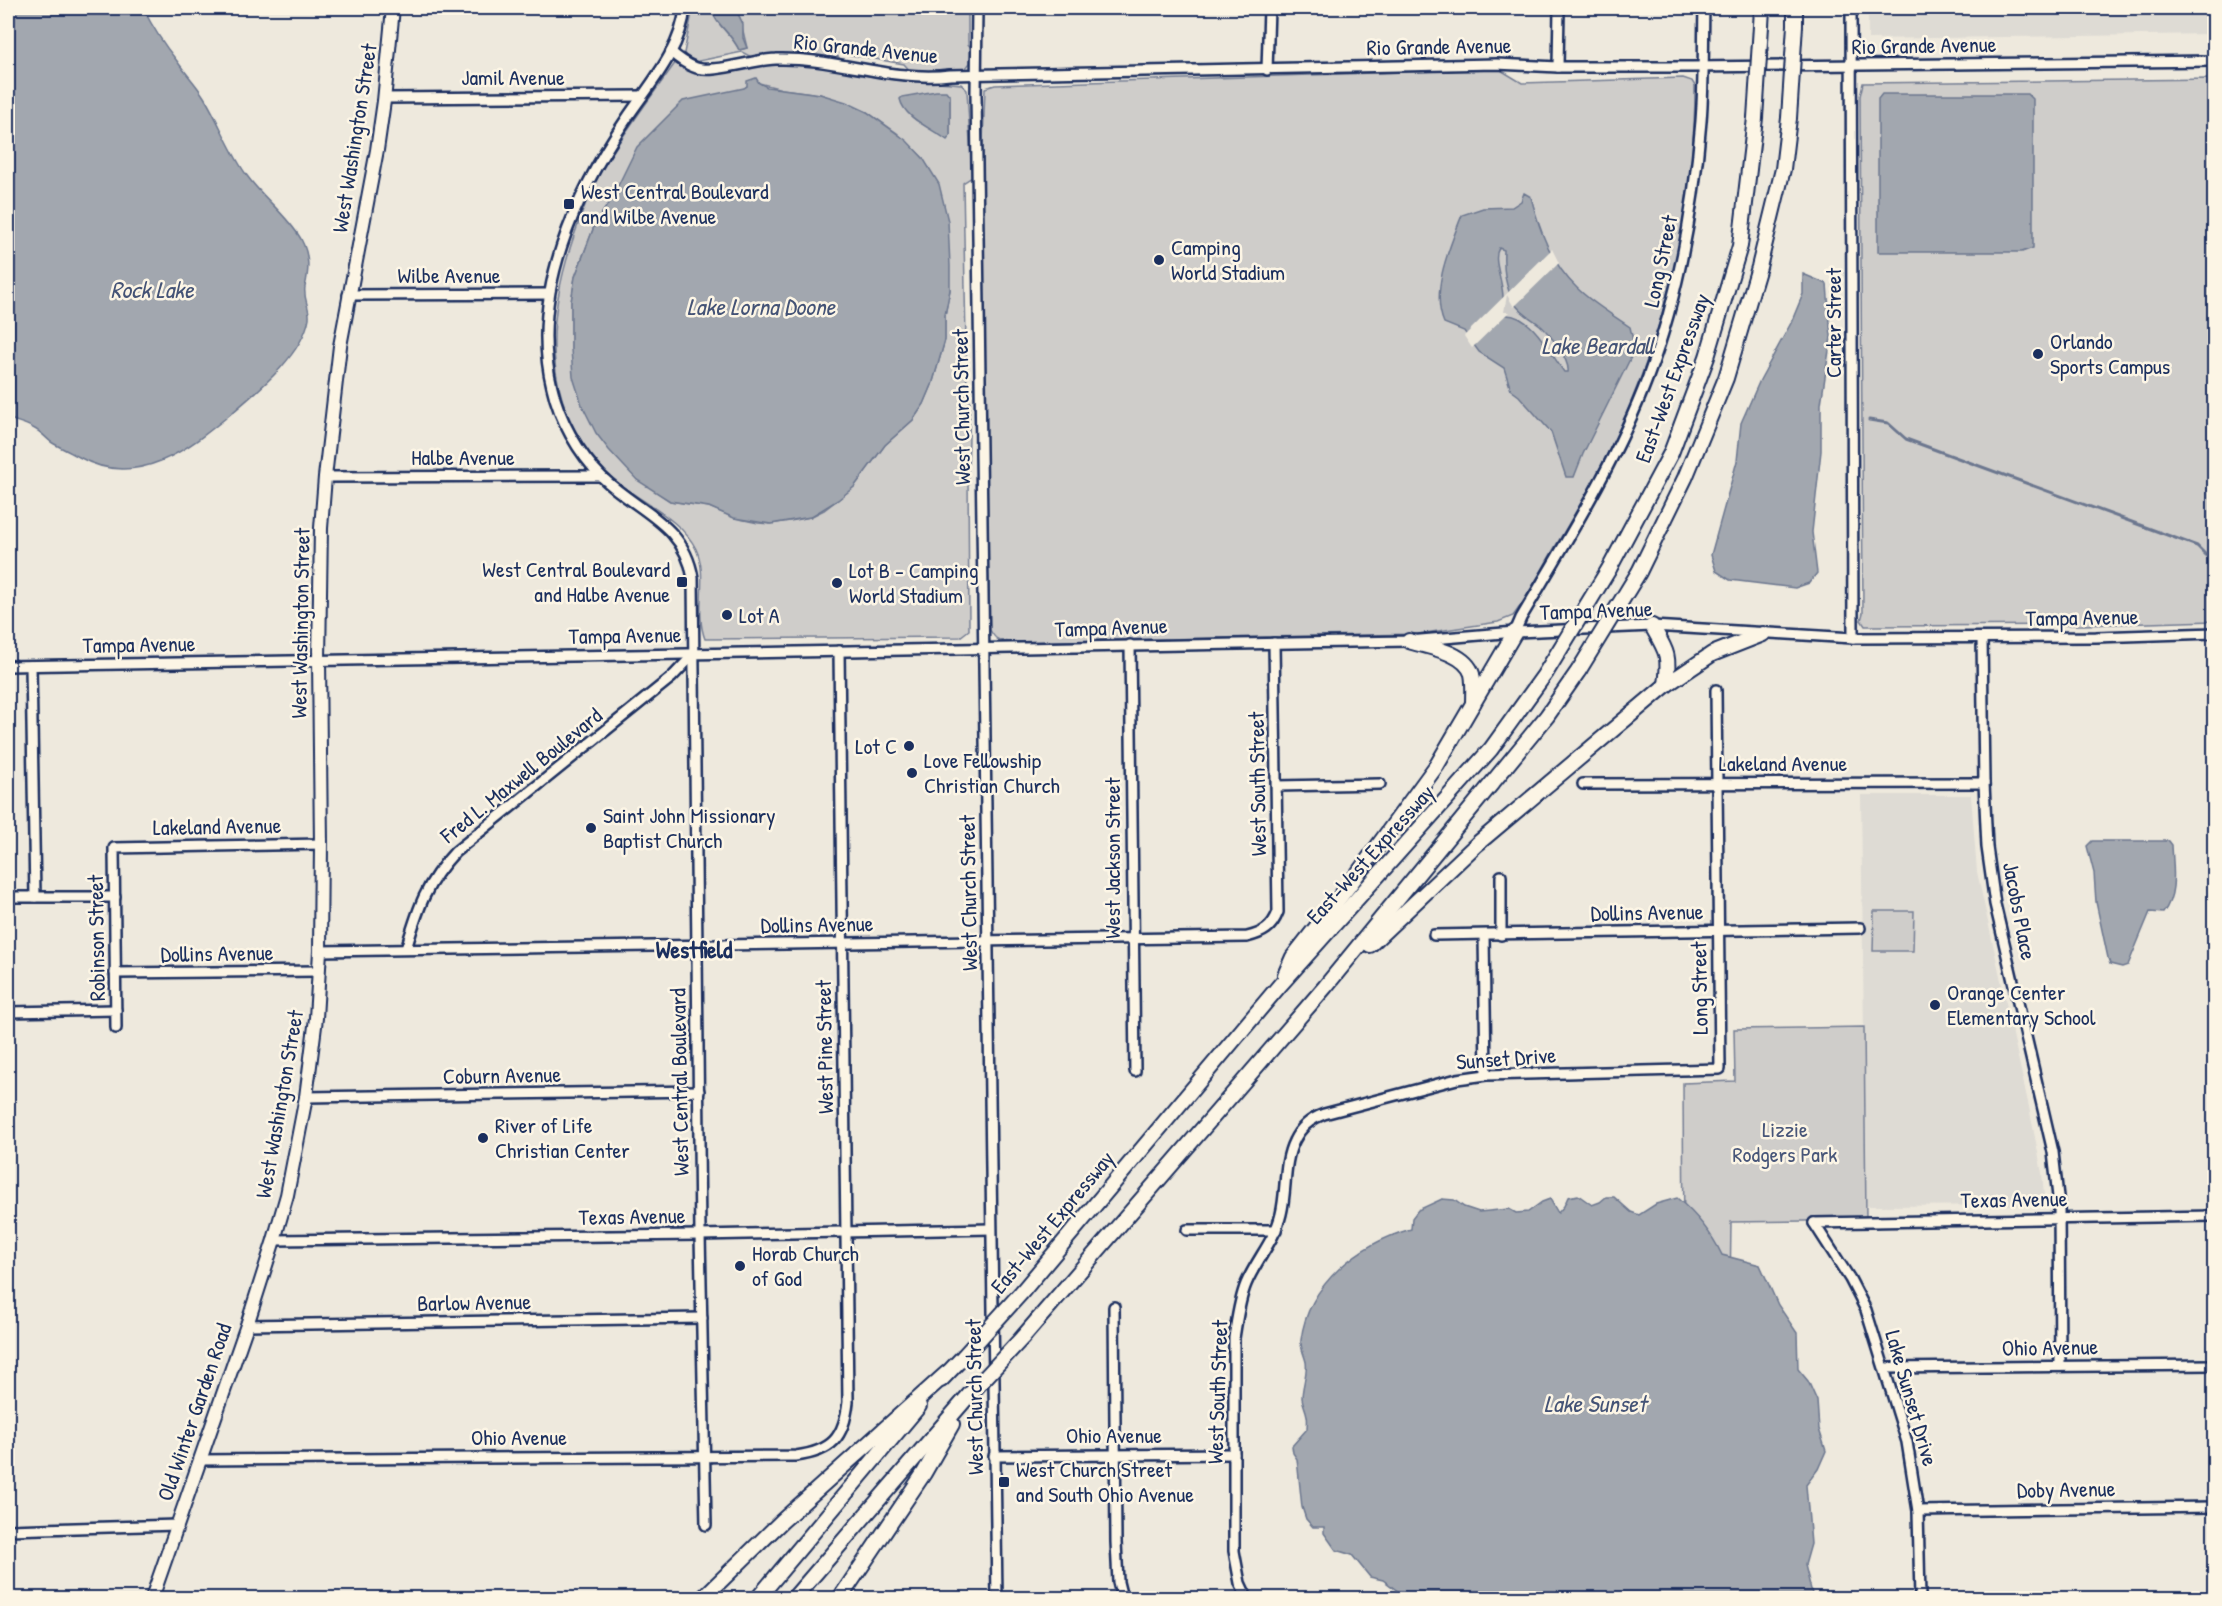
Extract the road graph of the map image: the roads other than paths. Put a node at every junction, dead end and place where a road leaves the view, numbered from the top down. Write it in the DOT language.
graph roads {
  1 [pos="393,8"];
  2 [pos="686,8"];
  3 [pos="977,8"];
  4 [pos="1269,8"];
  5 [pos="1559,8"];
  6 [pos="1704,8"];
  7 [pos="1762,8"];
  8 [pos="1795,8"];
  9 [pos="1851,8"];
  10 [pos="671,52"];
  11 [pos="2214,61"];
  12 [pos="1851,66"];
  13 [pos="1558,67"];
  14 [pos="1702,67"];
  15 [pos="1267,70"];
  16 [pos="976,75"];
  17 [pos="642,96"];
  18 [pos="385,98"];
  19 [pos="549,294"];
  20 [pos="348,295"];
  21 [pos="600,476"];
  22 [pos="325,477"];
  23 [pos="1652,626"];
  24 [pos="1515,632"];
  25 [pos="2214,633"];
  26 [pos="1763,634"];
  27 [pos="1853,638"];
  28 [pos="1982,638"];
  29 [pos="1409,642"];
  30 [pos="1274,643"];
  31 [pos="1130,645"];
  32 [pos="984,650"];
  33 [pos="839,651"];
  34 [pos="694,654"];
  35 [pos="319,659"];
  36 [pos="8,666"];
  37 [pos="32,666"];
  38 [pos="1666,685"];
  39 [pos="1716,690"];
  40 [pos="1473,704"];
  41 [pos="1717,783"];
  42 [pos="1984,783"];
  43 [pos="1380,784"];
  44 [pos="1583,784"];
  45 [pos="1277,786"];
  46 [pos="321,844"];
  47 [pos="114,848"];
  48 [pos="1501,876"];
  49 [pos="8,897"];
  50 [pos="35,897"];
  51 [pos="115,897"];
  52 [pos="1274,923"];
  53 [pos="1860,928"];
  54 [pos="1717,931"];
  55 [pos="1434,935"];
  56 [pos="1484,935"];
  57 [pos="1501,935"];
  58 [pos="1132,939"];
  59 [pos="988,942"];
  60 [pos="842,943"];
  61 [pos="697,946"];
  62 [pos="406,949"];
  63 [pos="320,951"];
  64 [pos="319,971"];
  65 [pos="115,973"];
  66 [pos="1280,985"];
  67 [pos="1325,987"];
  68 [pos="116,1010"];
  69 [pos="8,1012"];
  70 [pos="116,1028"];
  71 [pos="1720,1069"];
  72 [pos="1135,1071"];
  73 [pos="1486,1075"];
  74 [pos="699,1091"];
  75 [pos="306,1097"];
  76 [pos="1304,1126"];
  77 [pos="2214,1215"];
  78 [pos="2060,1217"];
  79 [pos="1814,1223"];
  80 [pos="991,1229"];
  81 [pos="1187,1230"];
  82 [pos="1276,1230"];
  83 [pos="846,1232"];
  84 [pos="700,1235"];
  85 [pos="274,1240"];
  86 [pos="1114,1307"];
  87 [pos="702,1318"];
  88 [pos="247,1324"];
  89 [pos="2214,1365"];
  90 [pos="2060,1366"];
  91 [pos="1885,1368"];
  92 [pos="947,1373"];
  93 [pos="970,1394"];
  94 [pos="836,1441"];
  95 [pos="1234,1454"];
  96 [pos="705,1455"];
  97 [pos="1115,1455"];
  98 [pos="994,1456"];
  99 [pos="200,1460"];
  100 [pos="2214,1507"];
  101 [pos="1918,1511"];
  102 [pos="177,1525"];
  103 [pos="706,1525"];
  104 [pos="8,1530"];
  105 [pos="152,1599"];
  106 [pos="704,1599"];
  107 [pos="758,1599"];
  108 [pos="794,1599"];
  109 [pos="840,1599"];
  110 [pos="997,1599"];
  111 [pos="1122,1599"];
  112 [pos="1246,1599"];
  113 [pos="1920,1599"];
  1 -- 18 [label="main road, West Washington Street"];
  2 -- 10 [label="street, West Central Boulevard"];
  3 -- 16 [label="street, West Church Street"];
  4 -- 15 [label="street"];
  5 -- 13 [label="street"];
  6 -- 14 [label="street, Long Street"];
  7 -- 66 [label="highway, East-West Expressway, bridge"];
  8 -- 67 [label="highway, East-West Expressway, bridge"];
  9 -- 12 [label="street, Carter Street"];
  10 -- 16 [label="street, Rio Grande Avenue"];
  10 -- 17 [label="street, West Central Boulevard"];
  11 -- 12 [label="street, Rio Grande Avenue"];
  12 -- 14 [label="street, Rio Grande Avenue"];
  12 -- 27 [label="street, Carter Street"];
  13 -- 14 [label="street, Rio Grande Avenue"];
  13 -- 15 [label="street, Rio Grande Avenue"];
  14 -- 24 [label="street, Long Street"];
  15 -- 16 [label="street, Rio Grande Avenue"];
  16 -- 32 [label="street, West Church Street"];
  17 -- 18 [label="street, Jamil Avenue"];
  17 -- 19 [label="street, West Central Boulevard"];
  18 -- 20 [label="main road, West Washington Street"];
  19 -- 20 [label="street, Wilbe Avenue"];
  19 -- 21 [label="street, West Central Boulevard"];
  20 -- 22 [label="main road, West Washington Street"];
  21 -- 22 [label="street, Halbe Avenue"];
  21 -- 34 [label="street, West Central Boulevard"];
  22 -- 35 [label="main road, West Washington Street"];
  23 -- 24 [label="street, Tampa Avenue"];
  23 -- 26 [label="street, Tampa Avenue"];
  23 -- 38 [label="highway"];
  24 -- 29 [label="street, Tampa Avenue"];
  24 -- 40 [label="highway"];
  25 -- 28 [label="street, Tampa Avenue"];
  26 -- 27 [label="street, Tampa Avenue"];
  26 -- 38 [label="highway"];
  27 -- 28 [label="street, Tampa Avenue"];
  28 -- 42 [label="street, Jacobs Place"];
  29 -- 30 [label="street, Tampa Avenue"];
  29 -- 40 [label="highway"];
  30 -- 31 [label="street, Tampa Avenue"];
  30 -- 45 [label="street, West South Street"];
  31 -- 32 [label="street, Tampa Avenue"];
  31 -- 58 [label="street, West Jackson Street"];
  32 -- 33 [label="street, Tampa Avenue"];
  32 -- 59 [label="street, West Church Street"];
  33 -- 34 [label="street, Tampa Avenue"];
  33 -- 60 [label="street, West Pine Street"];
  34 -- 35 [label="street, Tampa Avenue"];
  34 -- 61 [label="street, West Central Boulevard"];
  34 -- 62 [label="street, Fred L. Maxwell Boulevard"];
  35 -- 37 [label="street, Tampa Avenue"];
  35 -- 46 [label="main road, West Washington Street"];
  36 -- 37 [label="street, Tampa Avenue"];
  37 -- 50 [label="street"];
  38 -- 67 [label="highway"];
  39 -- 41 [label="street, Long Street"];
  40 -- 66 [label="highway"];
  41 -- 42 [label="street, Lakeland Avenue"];
  41 -- 44 [label="street, Lakeland Avenue"];
  41 -- 54 [label="street, Long Street"];
  42 -- 78 [label="street, Jacobs Place"];
  43 -- 45 [label="street"];
  45 -- 52 [label="street, West South Street"];
  46 -- 47 [label="street, Lakeland Avenue"];
  46 -- 63 [label="main road, West Washington Street"];
  47 -- 51 [label="street, Robinson Street"];
  48 -- 57 [label="street"];
  49 -- 50 [label="street"];
  50 -- 51 [label="street"];
  51 -- 65 [label="street, Robinson Street"];
  52 -- 58 [label="street, Dollins Avenue"];
  53 -- 54 [label="street, Dollins Avenue"];
  54 -- 57 [label="street, Dollins Avenue"];
  54 -- 71 [label="street, Long Street"];
  55 -- 56 [label="street, Dollins Avenue"];
  56 -- 57 [label="street, Dollins Avenue"];
  56 -- 73 [label="street"];
  58 -- 59 [label="street, Dollins Avenue"];
  58 -- 72 [label="street, West Jackson Street"];
  59 -- 60 [label="street, Dollins Avenue"];
  59 -- 80 [label="street, West Church Street"];
  60 -- 61 [label="street, Dollins Avenue"];
  60 -- 83 [label="street, West Pine Street"];
  61 -- 62 [label="street, Dollins Avenue"];
  61 -- 74 [label="street, West Central Boulevard"];
  62 -- 63 [label="street, Dollins Avenue"];
  63 -- 64 [label="main road, West Washington Street"];
  64 -- 65 [label="street, Dollins Avenue"];
  64 -- 75 [label="main road, West Washington Street"];
  65 -- 68 [label="street, Robinson Street"];
  66 -- 92 [label="highway, East-West Expressway, bridge"];
  67 -- 93 [label="highway, East-West Expressway, bridge"];
  68 -- 69 [label="street"];
  68 -- 70 [label="street, Robinson Street"];
  71 -- 73 [label="street, Sunset Drive"];
  73 -- 76 [label="street, Sunset Drive"];
  74 -- 75 [label="street, Coburn Avenue"];
  74 -- 84 [label="street, West Central Boulevard"];
  75 -- 85 [label="main road, West Washington Street"];
  76 -- 82 [label="street, West South Street"];
  77 -- 78 [label="street, Texas Avenue"];
  78 -- 79 [label="street, Texas Avenue"];
  78 -- 90 [label="street, Jacobs Place"];
  79 -- 91 [label="street, Lake Sunset Drive"];
  80 -- 83 [label="street, Texas Avenue"];
  80 -- 98 [label="street, West Church Street"];
  81 -- 82 [label="street"];
  82 -- 95 [label="street, West South Street"];
  83 -- 84 [label="street, Texas Avenue"];
  83 -- 94 [label="street, West Pine Street"];
  84 -- 85 [label="street, Texas Avenue"];
  84 -- 87 [label="street, West Central Boulevard"];
  85 -- 88 [label="main road, Old Winter Garden Road"];
  86 -- 97 [label="street"];
  87 -- 88 [label="street, Barlow Avenue"];
  87 -- 96 [label="street, West Central Boulevard"];
  88 -- 99 [label="main road, Old Winter Garden Road"];
  89 -- 90 [label="street, Ohio Avenue"];
  90 -- 91 [label="street, Ohio Avenue"];
  91 -- 101 [label="street, Lake Sunset Drive"];
  92 -- 106 [label="highway"];
  92 -- 107 [label="highway, East-West Expressway"];
  93 -- 108 [label="highway, East-West Expressway"];
  93 -- 109 [label="highway"];
  94 -- 96 [label="street, Ohio Avenue"];
  95 -- 97 [label="street, Ohio Avenue"];
  95 -- 112 [label="street, West South Street"];
  96 -- 99 [label="street, Ohio Avenue"];
  96 -- 103 [label="street, West Central Boulevard"];
  97 -- 98 [label="street, Ohio Avenue"];
  97 -- 111 [label="street"];
  98 -- 110 [label="street, West Church Street"];
  99 -- 102 [label="main road, Old Winter Garden Road"];
  100 -- 101 [label="street, Doby Avenue"];
  101 -- 113 [label="street, Lake Sunset Drive"];
  102 -- 104 [label="street"];
  102 -- 105 [label="main road, Old Winter Garden Road"];
}
